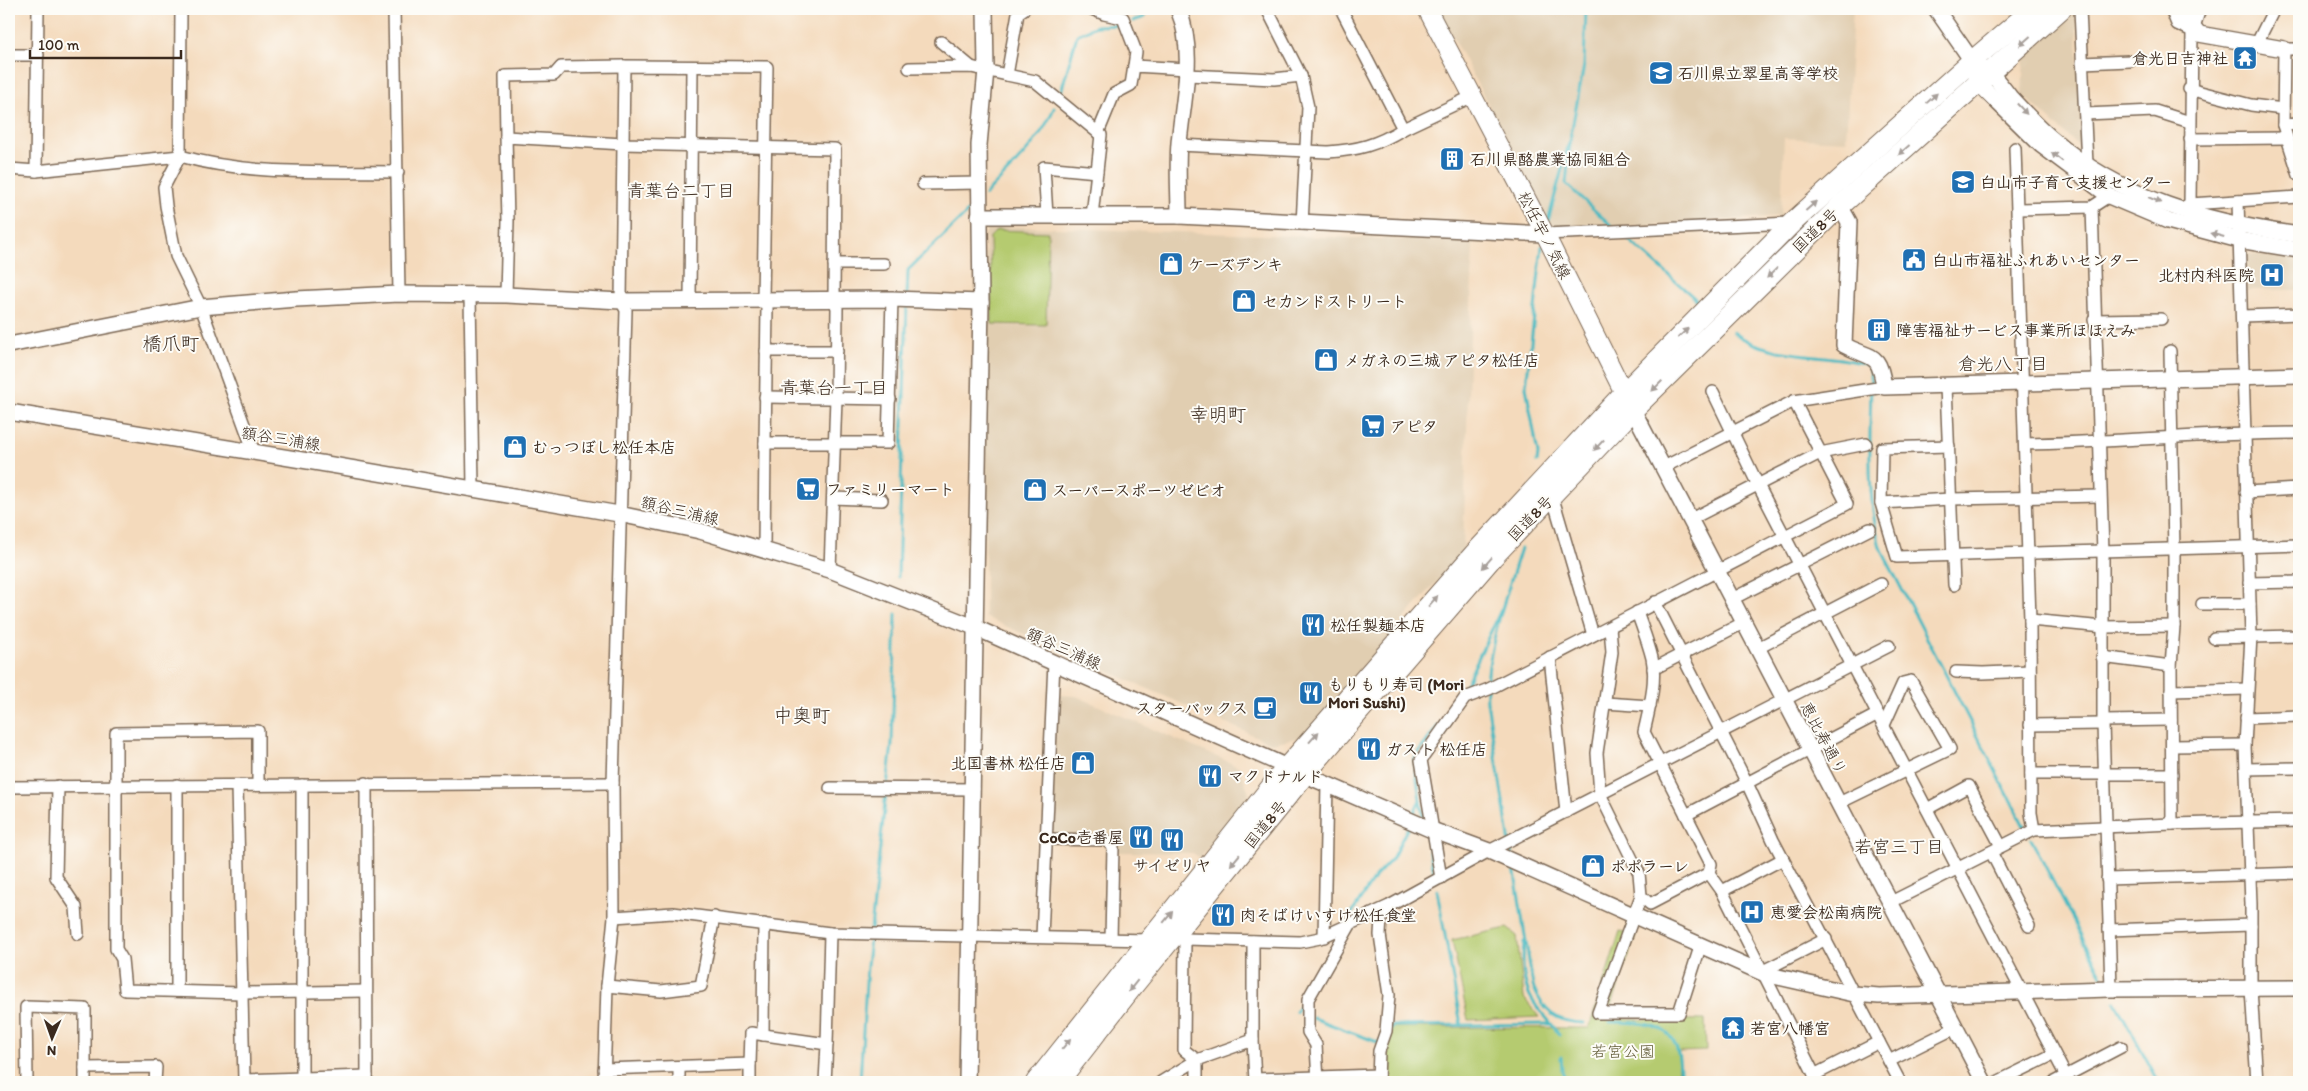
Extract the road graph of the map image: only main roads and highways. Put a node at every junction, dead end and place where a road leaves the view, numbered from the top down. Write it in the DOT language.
graph roads {
  1 [pos="1427,9"];
  2 [pos="2033,9"];
  3 [pos="2061,9"];
  4 [pos="1629,401"];
  5 [pos="1036,1082"];
  6 [pos="1058,1082"];
  1 -- 4 [label="main road, 松任宇ノ気線"];
  4 -- 2 [label="highway, 国道8号, one-way"];
  3 -- 4 [label="highway, 国道8号, one-way"];
  5 -- 4 [label="highway, 国道8号, one-way"];
  4 -- 6 [label="highway, 国道8号, one-way"];
}
